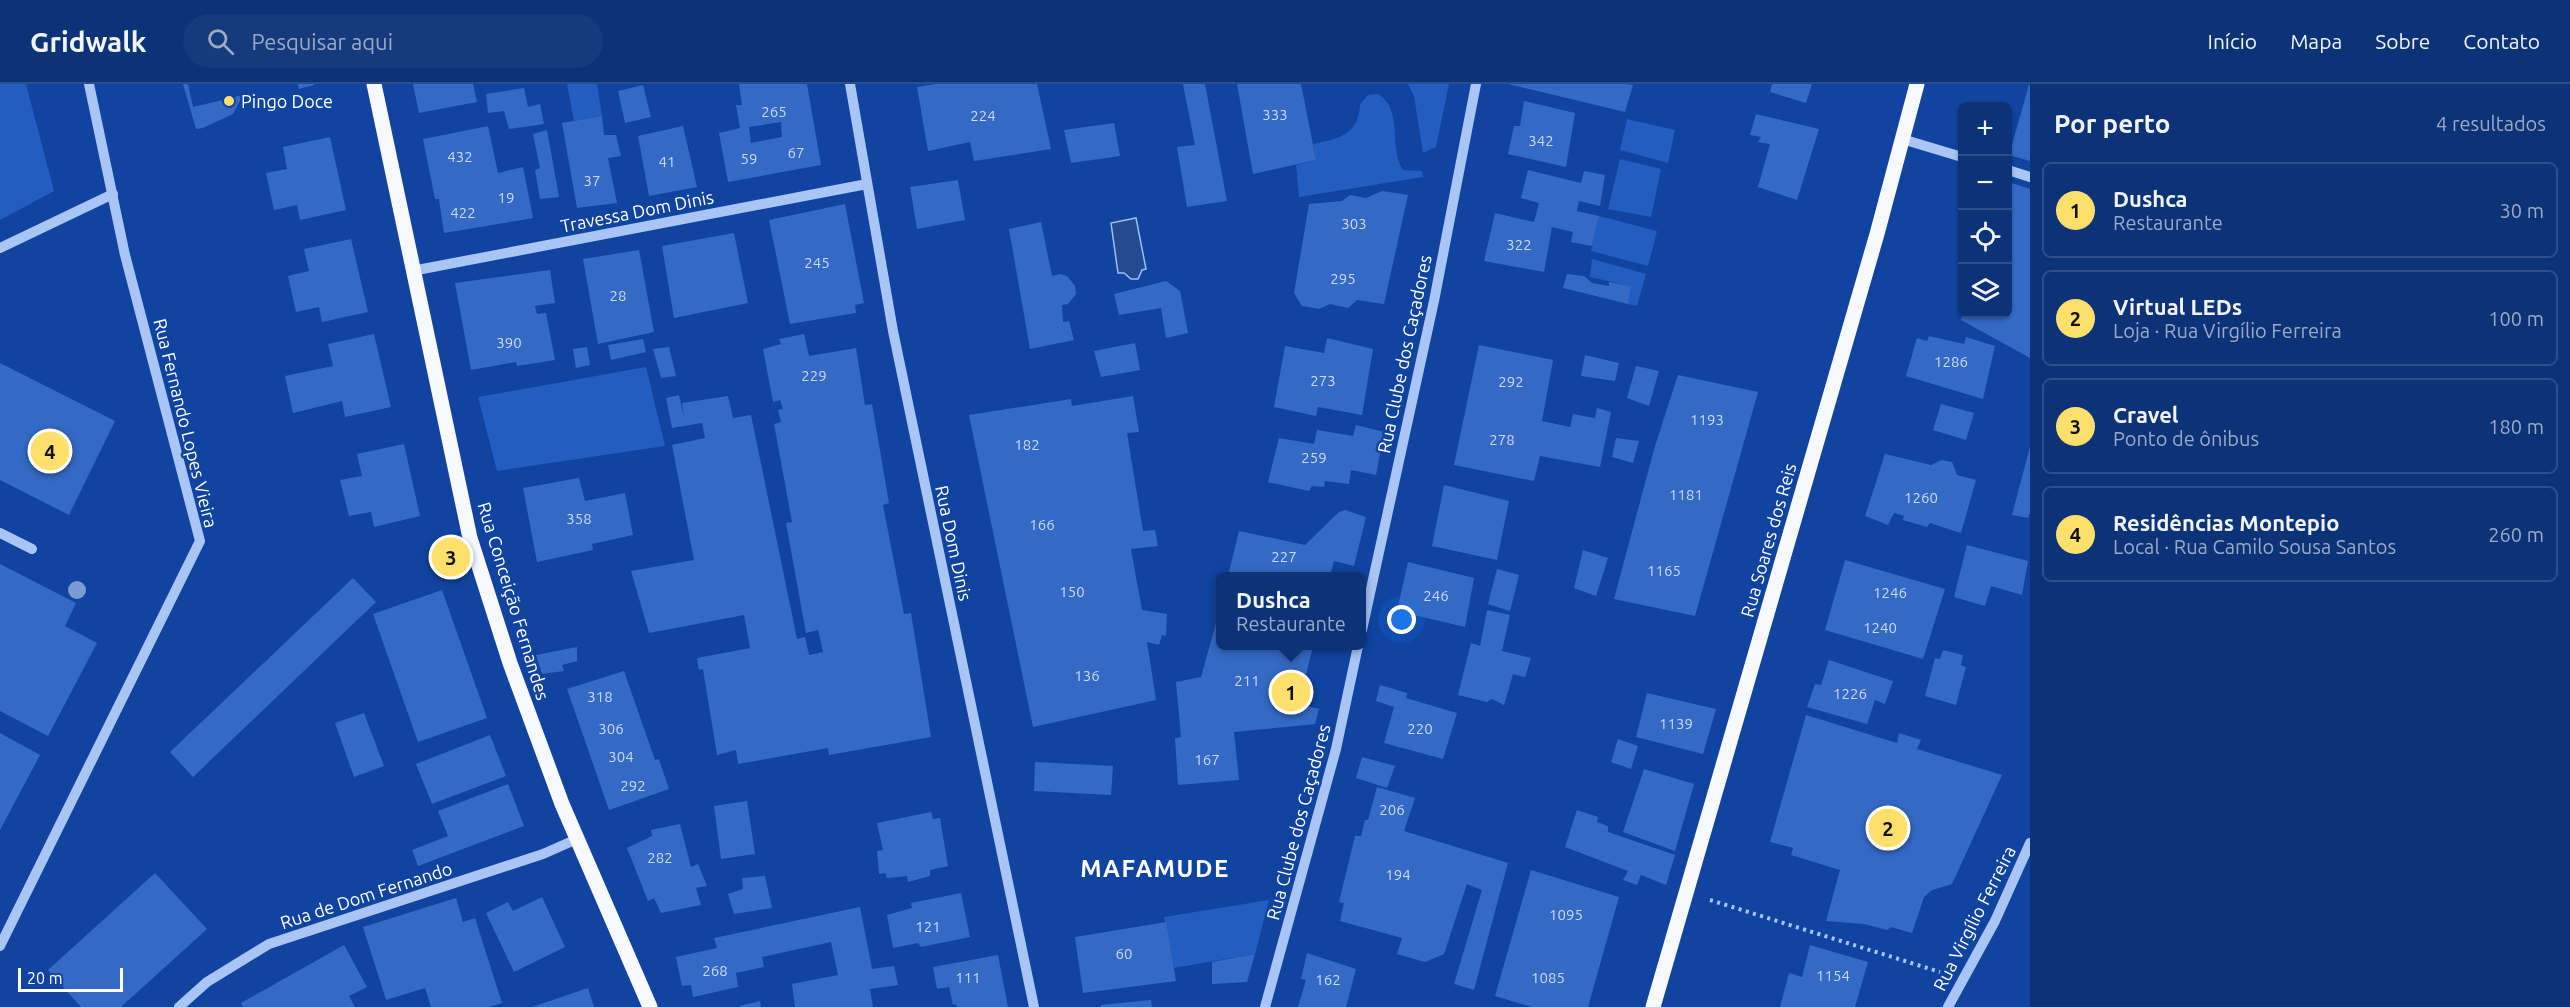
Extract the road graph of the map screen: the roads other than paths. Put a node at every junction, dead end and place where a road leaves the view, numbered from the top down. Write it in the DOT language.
graph roads {
  1 [pos="89,84"];
  2 [pos="374,84"];
  3 [pos="850,84"];
  4 [pos="1476,84"];
  5 [pos="1917,84"];
  6 [pos="1902,139"];
  7 [pos="1959,156"];
  8 [pos="2012,172"];
  9 [pos="2030,177"];
  10 [pos="867,184"];
  11 [pos="114,194"];
  12 [pos="0,248"];
  13 [pos="412,271"];
  14 [pos="0,533"];
  15 [pos="32,549"];
  16 [pos="1366,612"];
  17 [pos="1357,650"];
  18 [pos="577,839"];
  19 [pos="2030,843"];
  20 [pos="0,946"];
  21 [pos="179,1007"];
  22 [pos="650,1007"];
  23 [pos="1034,1007"];
  24 [pos="1265,1007"];
  25 [pos="1653,1007"];
  26 [pos="1948,1007"];
  1 -- 11 [label="street, Rua Fernando Lopes Vieira"];
  2 -- 13 [label="main road, Rua Conceição Fernandes"];
  3 -- 10 [label="street, Rua Dom Dinis"];
  4 -- 16 [label="street, Rua Clube dos Caçadores"];
  5 -- 6 [label="main road, Rua Soares dos Reis"];
  6 -- 7 [label="street"];
  6 -- 25 [label="main road, Rua Soares dos Reis"];
  8 -- 9 [label="street"];
  10 -- 13 [label="street, Travessa Dom Dinis"];
  10 -- 23 [label="street, Rua Dom Dinis"];
  11 -- 12 [label="street"];
  11 -- 20 [label="street, Rua Fernando Lopes Vieira"];
  13 -- 18 [label="main road, Rua Conceição Fernandes"];
  14 -- 15 [label="street"];
  17 -- 24 [label="street, Rua Clube dos Caçadores"];
  18 -- 21 [label="street, Rua de Dom Fernando"];
  18 -- 22 [label="main road, Rua Conceição Fernandes"];
  19 -- 26 [label="street, Rua Virgílio Ferreira"];
}
